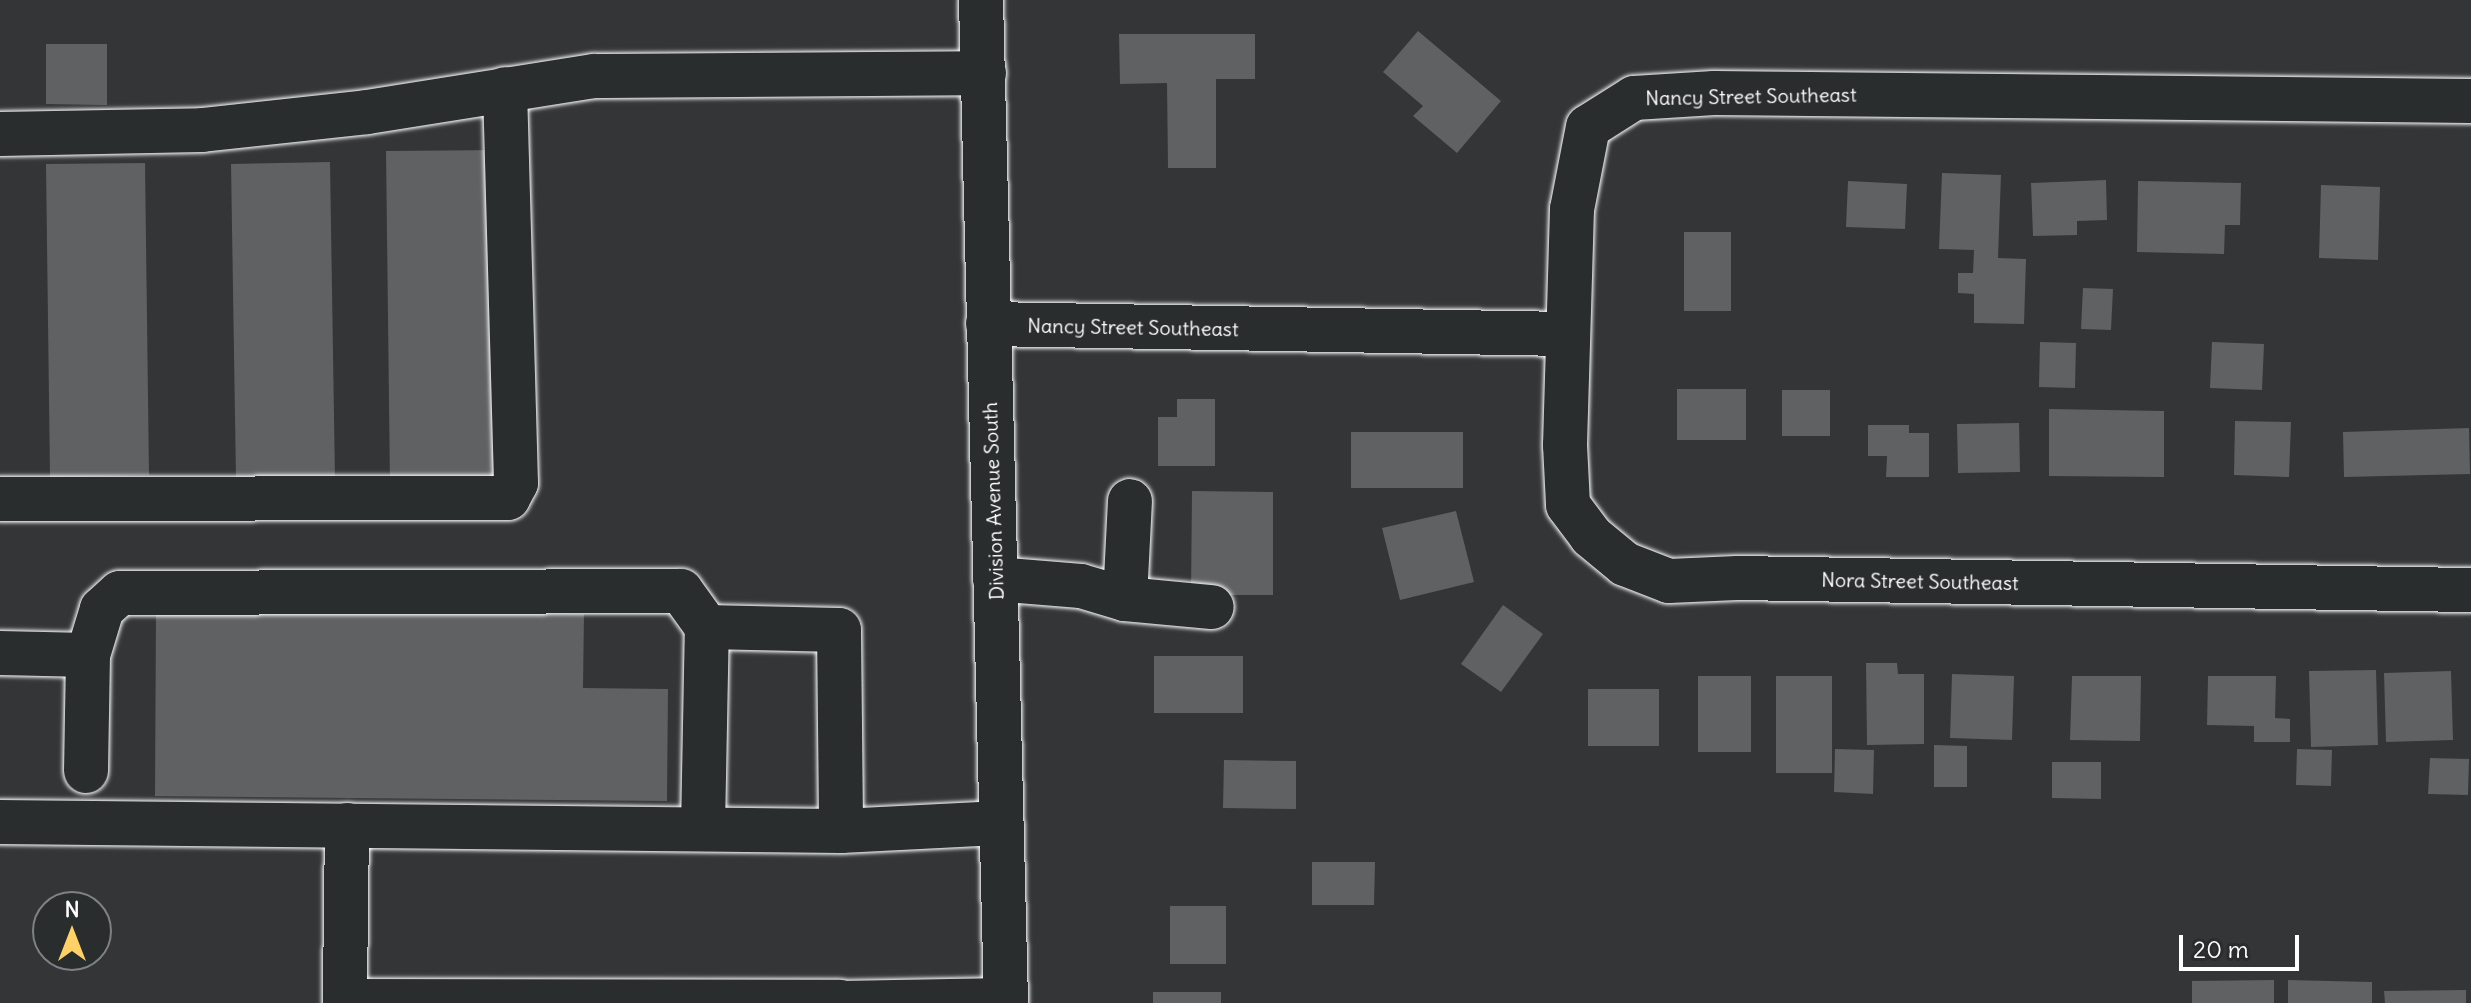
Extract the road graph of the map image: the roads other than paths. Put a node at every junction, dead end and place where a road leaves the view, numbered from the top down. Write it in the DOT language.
graph roads {
  1 [pos="981,0"];
  2 [pos="984,73"];
  3 [pos="505,89"];
  4 [pos="2471,101"];
  5 [pos="0,134"];
  6 [pos="988,324"];
  7 [pos="1568,334"];
  8 [pos="0,499"];
  9 [pos="1130,501"];
  10 [pos="995,579"];
  11 [pos="2471,590"];
  12 [pos="1125,599"];
  13 [pos="1212,607"];
  14 [pos="707,627"];
  15 [pos="0,653"];
  16 [pos="88,655"];
  17 [pos="86,771"];
  18 [pos="0,822"];
  19 [pos="1001,823"];
  20 [pos="347,825"];
  21 [pos="703,829"];
  22 [pos="841,831"];
  23 [pos="840,1002"];
  24 [pos="1006,1002"];
  1 -- 2 [label="street, Division Avenue South"];
  2 -- 3 [label="street"];
  2 -- 6 [label="street, Division Avenue South"];
  3 -- 5 [label="street"];
  3 -- 8 [label="street"];
  4 -- 7 [label="street, Nancy Street Southeast"];
  6 -- 7 [label="street, Nancy Street Southeast"];
  6 -- 10 [label="street, Division Avenue South"];
  7 -- 11 [label="street, Nora Street Southeast"];
  9 -- 12 [label="street"];
  10 -- 12 [label="street"];
  10 -- 19 [label="street, Division Avenue South"];
  12 -- 13 [label="street"];
  14 -- 16 [label="street"];
  14 -- 21 [label="street"];
  14 -- 22 [label="street"];
  15 -- 16 [label="street"];
  16 -- 17 [label="street"];
  18 -- 20 [label="street"];
  19 -- 22 [label="street"];
  19 -- 24 [label="street, Division Avenue South"];
  20 -- 21 [label="street"];
  20 -- 23 [label="street"];
  21 -- 22 [label="street"];
  23 -- 24 [label="street"];
}
